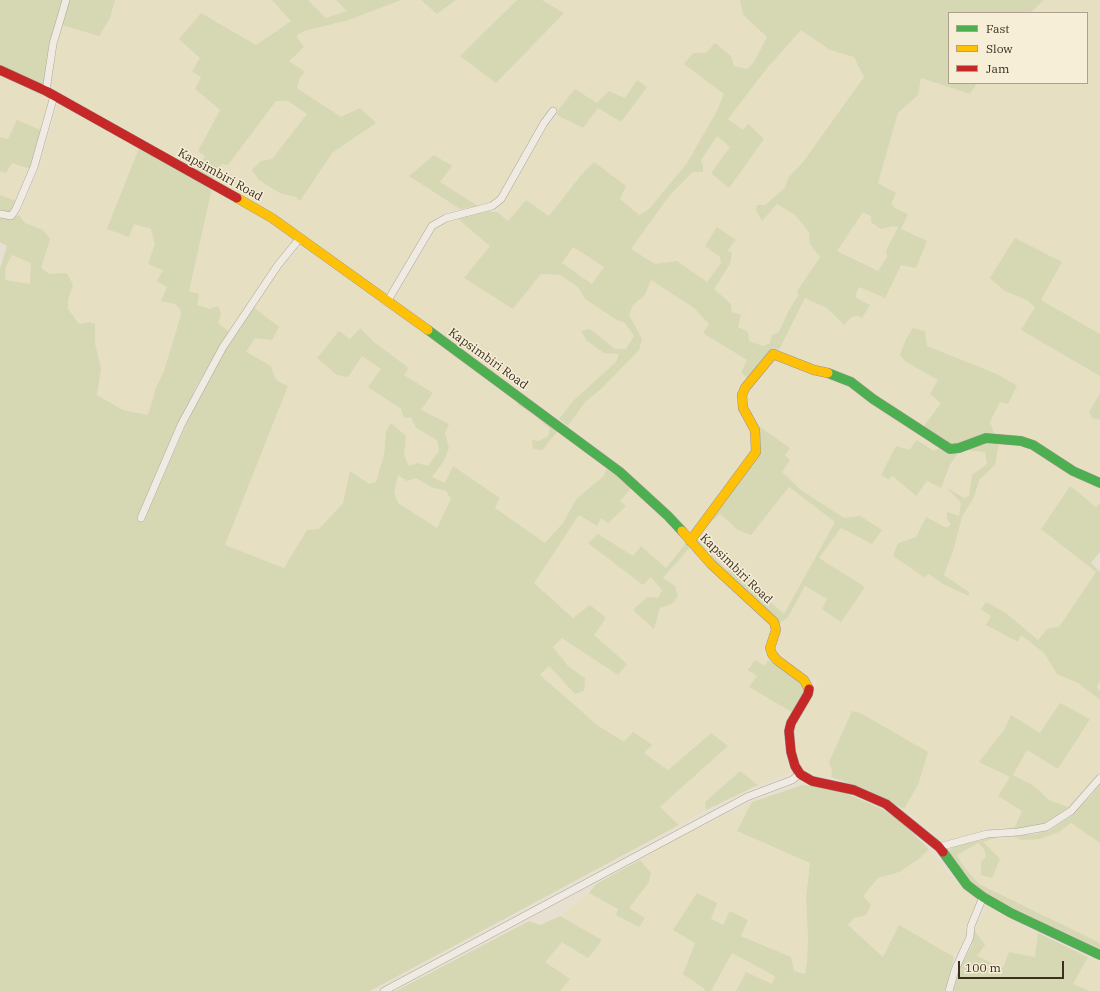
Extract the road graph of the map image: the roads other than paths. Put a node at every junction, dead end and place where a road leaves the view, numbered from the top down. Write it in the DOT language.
graph roads {
  1 [pos="66,0"];
  2 [pos="0,70"];
  3 [pos="46,91"];
  4 [pos="54,96"];
  5 [pos="553,111"];
  6 [pos="0,214"];
  7 [pos="300,238"];
  8 [pos="387,302"];
  9 [pos="1100,483"];
  10 [pos="141,518"];
  11 [pos="690,541"];
  12 [pos="800,774"];
  13 [pos="1100,778"];
  14 [pos="939,847"];
  15 [pos="983,897"];
  16 [pos="1100,955"];
  17 [pos="384,991"];
  18 [pos="949,991"];
  1 -- 3 [label="street"];
  2 -- 3 [label="street, Kapsimbiri Road"];
  3 -- 4 [label="street, Kapsimbiri Road"];
  4 -- 6 [label="street"];
  4 -- 7 [label="street, Kapsimbiri Road"];
  5 -- 8 [label="street"];
  7 -- 8 [label="street, Kapsimbiri Road"];
  7 -- 10 [label="street"];
  8 -- 11 [label="street, Kapsimbiri Road"];
  9 -- 11 [label="street"];
  11 -- 12 [label="street, Kapsimbiri Road"];
  12 -- 14 [label="street"];
  12 -- 17 [label="street"];
  13 -- 14 [label="street"];
  14 -- 15 [label="street"];
  15 -- 16 [label="street"];
  15 -- 18 [label="street"];
}
